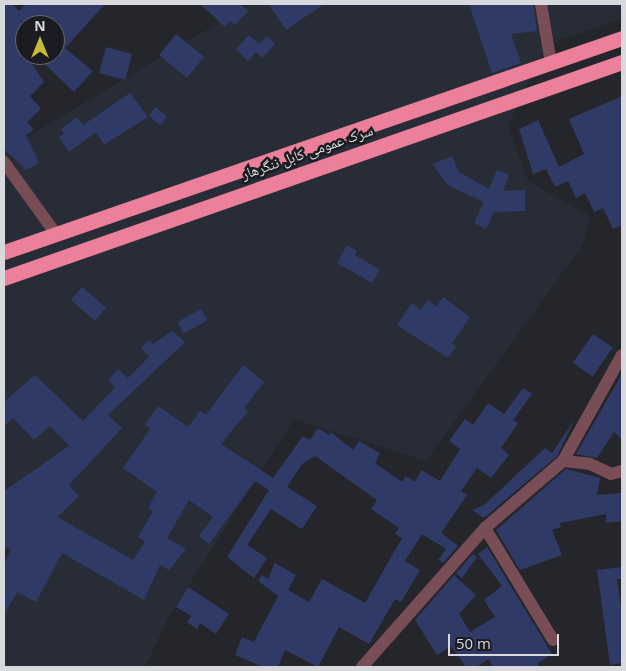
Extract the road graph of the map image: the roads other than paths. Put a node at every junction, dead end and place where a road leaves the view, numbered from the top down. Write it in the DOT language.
graph roads {
  1 [pos="541,4"];
  2 [pos="622,38"];
  3 [pos="622,62"];
  4 [pos="551,63"];
  5 [pos="4,162"];
  6 [pos="56,234"];
  7 [pos="4,252"];
  8 [pos="4,278"];
  9 [pos="622,354"];
  10 [pos="563,461"];
  11 [pos="622,471"];
  12 [pos="485,528"];
  13 [pos="553,640"];
  14 [pos="362,667"];
  1 -- 4 [label="street"];
  2 -- 4 [label="highway, سرک عمومی کابل ننگرهار"];
  3 -- 8 [label="highway, سرک عمومی کابل ننگرهار"];
  4 -- 6 [label="highway, سرک عمومی کابل ننگرهار"];
  5 -- 6 [label="street"];
  6 -- 7 [label="highway, سرک عمومی کابل ننگرهار"];
  9 -- 10 [label="street"];
  10 -- 11 [label="street"];
  10 -- 12 [label="street"];
  12 -- 13 [label="street"];
  12 -- 14 [label="street"];
}
